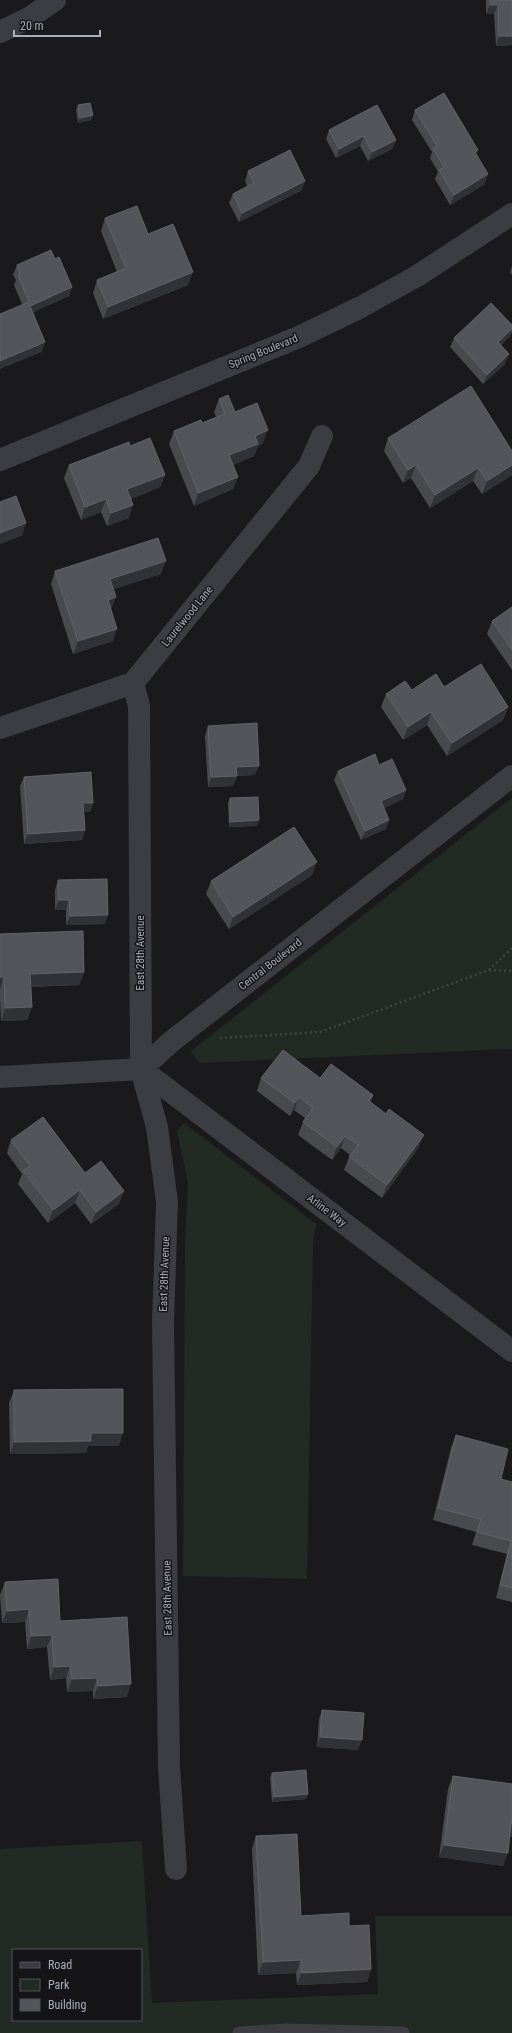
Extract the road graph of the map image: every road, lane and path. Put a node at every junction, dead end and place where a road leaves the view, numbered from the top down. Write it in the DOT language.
graph roads {
  1 [pos="55,0"];
  2 [pos="0,32"];
  3 [pos="512,214"];
  4 [pos="322,436"];
  5 [pos="0,460"];
  6 [pos="133,683"];
  7 [pos="0,728"];
  8 [pos="512,776"];
  9 [pos="512,948"];
  10 [pos="489,970"];
  11 [pos="512,971"];
  12 [pos="219,1038"];
  13 [pos="141,1069"];
  14 [pos="0,1077"];
  15 [pos="512,1351"];
  16 [pos="176,1869"];
  17 [pos="240,2033"];
  18 [pos="403,2033"];
  1 -- 2 [label="street"];
  3 -- 5 [label="street, Spring Boulevard"];
  4 -- 6 [label="street, Laurelwood Lane"];
  6 -- 7 [label="street"];
  6 -- 13 [label="street, East 28th Avenue"];
  8 -- 13 [label="street, Central Boulevard"];
  9 -- 10 [label="path"];
  10 -- 11 [label="path"];
  10 -- 12 [label="path"];
  13 -- 14 [label="street"];
  13 -- 15 [label="street, Arline Way"];
  13 -- 16 [label="street, East 28th Avenue"];
  17 -- 18 [label="lane"];
}
